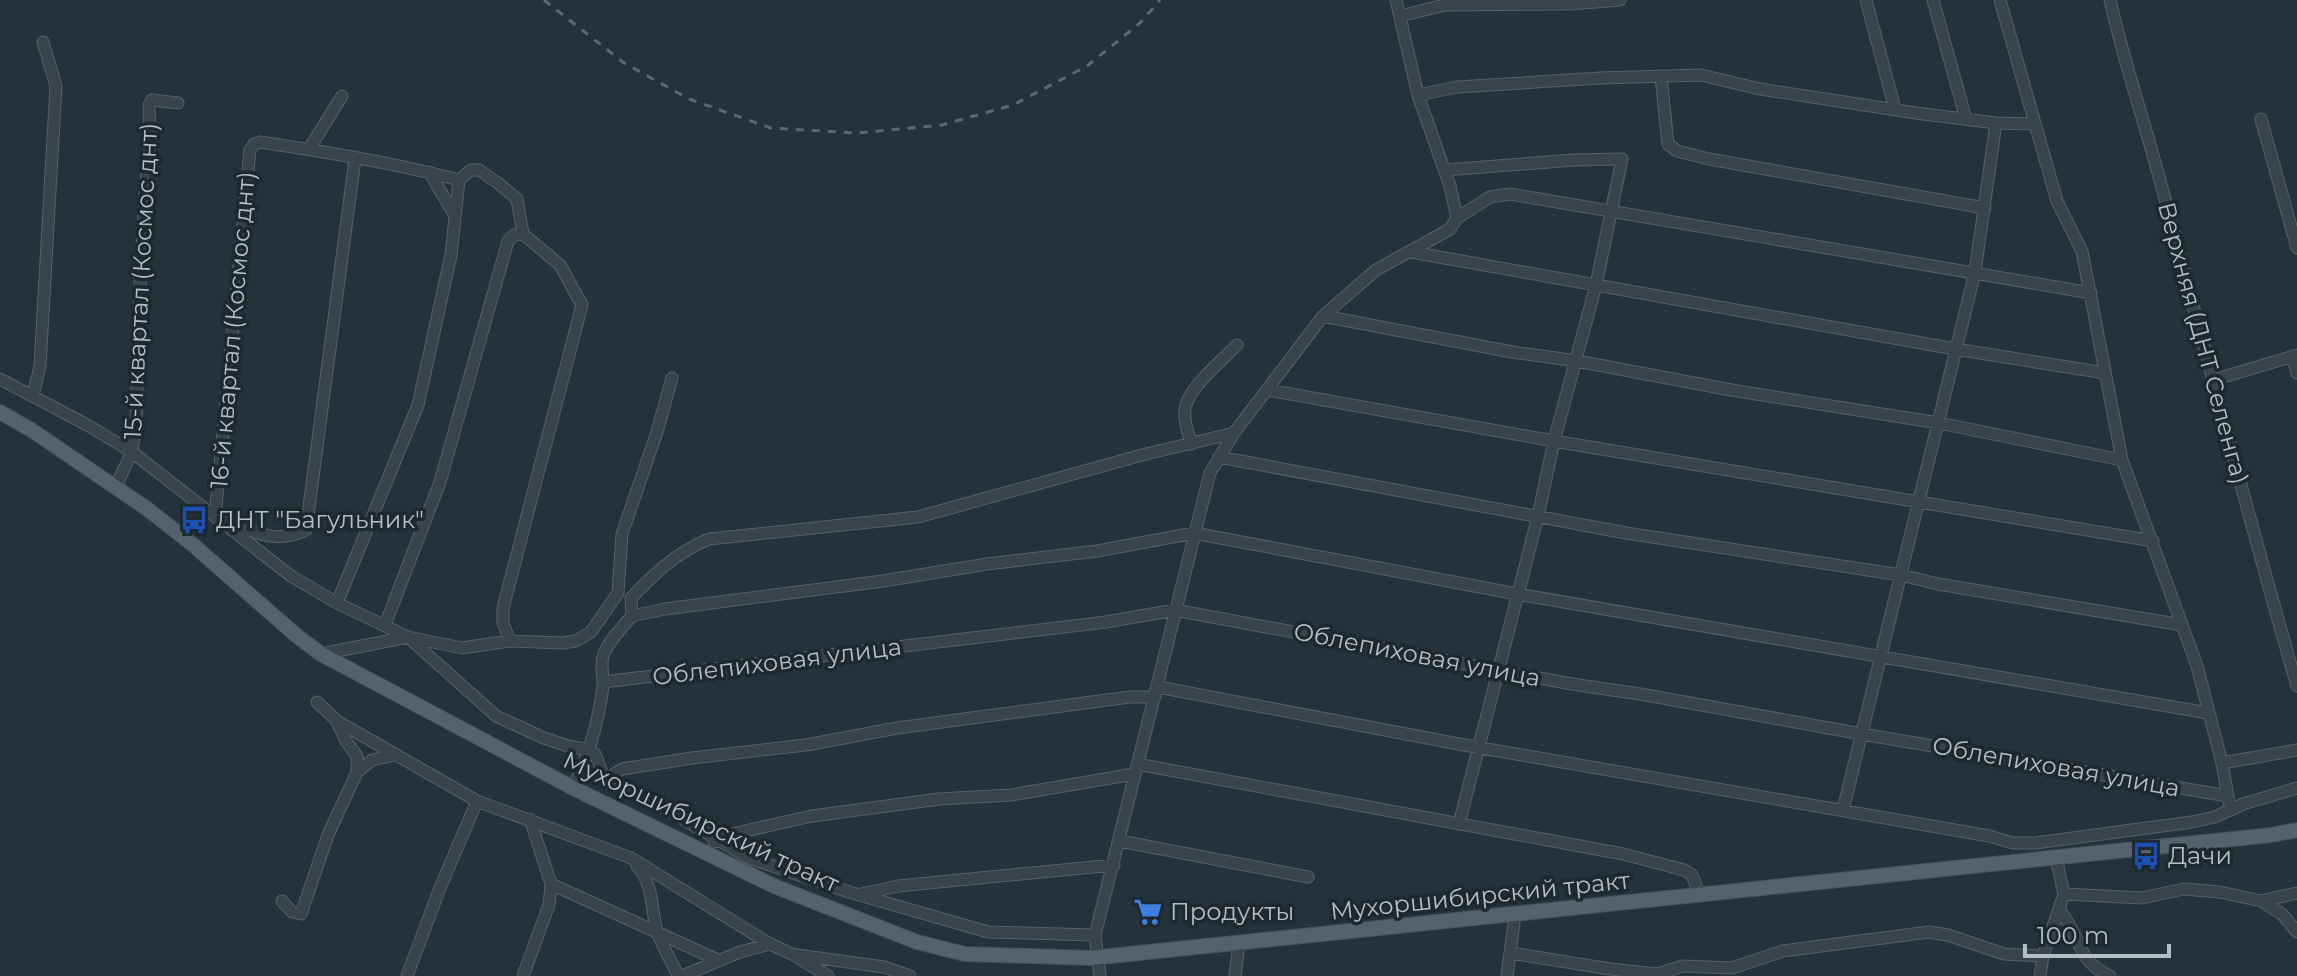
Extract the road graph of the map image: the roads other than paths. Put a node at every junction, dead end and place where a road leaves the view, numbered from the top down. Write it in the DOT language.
graph roads {
  1 [pos="1396,0"];
  2 [pos="1620,0"];
  3 [pos="1866,0"];
  4 [pos="1933,0"];
  5 [pos="2000,0"];
  6 [pos="2110,0"];
  7 [pos="1400,16"];
  8 [pos="43,42"];
  9 [pos="1661,76"];
  10 [pos="1418,95"];
  11 [pos="342,96"];
  12 [pos="178,103"];
  13 [pos="1895,109"];
  14 [pos="1966,119"];
  15 [pos="2261,119"];
  16 [pos="1996,123"];
  17 [pos="2035,124"];
  18 [pos="309,149"];
  19 [pos="355,159"];
  20 [pos="1445,170"];
  21 [pos="429,172"];
  22 [pos="459,180"];
  23 [pos="1985,208"];
  24 [pos="1612,210"];
  25 [pos="455,214"];
  26 [pos="1457,218"];
  27 [pos="523,234"];
  28 [pos="2297,248"];
  29 [pos="1411,252"];
  30 [pos="1975,272"];
  31 [pos="1596,285"];
  32 [pos="2091,293"];
  33 [pos="1323,316"];
  34 [pos="1237,345"];
  35 [pos="1955,349"];
  36 [pos="2294,356"];
  37 [pos="1577,361"];
  38 [pos="2105,373"];
  39 [pos="2297,373"];
  40 [pos="672,378"];
  41 [pos="0,379"];
  42 [pos="2213,380"];
  43 [pos="1268,390"];
  44 [pos="33,395"];
  45 [pos="0,412"];
  46 [pos="1939,423"];
  47 [pos="1234,433"];
  48 [pos="1554,441"];
  49 [pos="1191,444"];
  50 [pos="132,452"];
  51 [pos="1219,457"];
  52 [pos="2122,460"];
  53 [pos="116,486"];
  54 [pos="1919,502"];
  55 [pos="215,514"];
  56 [pos="1538,516"];
  57 [pos="1194,533"];
  58 [pos="2153,541"];
  59 [pos="1901,575"];
  60 [pos="618,593"];
  61 [pos="1517,594"];
  62 [pos="631,598"];
  63 [pos="337,603"];
  64 [pos="1175,610"];
  65 [pos="632,616"];
  66 [pos="385,625"];
  67 [pos="2182,625"];
  68 [pos="408,637"];
  69 [pos="510,641"];
  70 [pos="321,654"];
  71 [pos="1880,656"];
  72 [pos="1498,670"];
  73 [pos="603,682"];
  74 [pos="2297,686"];
  75 [pos="1156,692"];
  76 [pos="317,702"];
  77 [pos="2208,713"];
  78 [pos="337,721"];
  79 [pos="1862,734"];
  80 [pos="1477,747"];
  81 [pos="590,750"];
  82 [pos="2297,750"];
  83 [pos="394,755"];
  84 [pos="2222,763"];
  85 [pos="1136,769"];
  86 [pos="357,772"];
  87 [pos="605,780"];
  88 [pos="573,788"];
  89 [pos="2297,788"];
  90 [pos="2228,796"];
  91 [pos="477,801"];
  92 [pos="1843,810"];
  93 [pos="2230,811"];
  94 [pos="530,819"];
  95 [pos="1459,824"];
  96 [pos="2297,830"];
  97 [pos="2072,837"];
  98 [pos="716,840"];
  99 [pos="1120,841"];
  100 [pos="706,852"];
  101 [pos="631,858"];
  102 [pos="2059,858"];
  103 [pos="1114,865"];
  104 [pos="1308,877"];
  105 [pos="551,884"];
  106 [pos="2297,893"];
  107 [pos="861,894"];
  108 [pos="2064,894"];
  109 [pos="1700,896"];
  110 [pos="282,901"];
  111 [pos="2261,901"];
  112 [pos="2059,909"];
  113 [pos="1515,915"];
  114 [pos="2297,932"];
  115 [pos="658,934"];
  116 [pos="1095,935"];
  117 [pos="1239,943"];
  118 [pos="770,944"];
  119 [pos="1511,953"];
  120 [pos="792,954"];
  121 [pos="2043,956"];
  122 [pos="1098,957"];
  123 [pos="720,961"];
  124 [pos="1657,975"];
  125 [pos="407,976"];
  126 [pos="523,976"];
  127 [pos="680,976"];
  128 [pos="828,976"];
  129 [pos="910,976"];
  130 [pos="1100,976"];
  131 [pos="1235,976"];
  132 [pos="1507,976"];
  133 [pos="2040,976"];
  134 [pos="2110,976"];
  1 -- 7 [label="street"];
  2 -- 7 [label="street"];
  3 -- 13 [label="street"];
  4 -- 14 [label="street"];
  5 -- 17 [label="street"];
  6 -- 42 [label="street, Верхняя (ДНТ Селенга)"];
  7 -- 10 [label="street"];
  8 -- 44 [label="street"];
  9 -- 10 [label="street"];
  9 -- 13 [label="street"];
  9 -- 23 [label="street"];
  10 -- 20 [label="street"];
  11 -- 18 [label="street"];
  12 -- 50 [label="street, 15-й квартал (Космос днт)"];
  13 -- 14 [label="street"];
  14 -- 16 [label="street"];
  15 -- 28 [label="street"];
  16 -- 17 [label="street"];
  16 -- 23 [label="street"];
  17 -- 32 [label="street"];
  18 -- 19 [label="street"];
  18 -- 55 [label="street, 16-й квартал (Космос днт)"];
  19 -- 21 [label="street"];
  19 -- 55 [label="street"];
  20 -- 24 [label="street"];
  20 -- 26 [label="street"];
  21 -- 22 [label="street"];
  21 -- 25 [label="street"];
  22 -- 25 [label="street"];
  22 -- 27 [label="street"];
  23 -- 30 [label="street"];
  24 -- 26 [label="street"];
  24 -- 30 [label="street"];
  24 -- 31 [label="street"];
  25 -- 63 [label="street"];
  26 -- 29 [label="street"];
  27 -- 66 [label="street"];
  27 -- 69 [label="street"];
  29 -- 31 [label="street"];
  29 -- 33 [label="street"];
  30 -- 32 [label="street"];
  30 -- 35 [label="street"];
  31 -- 35 [label="street"];
  31 -- 37 [label="street"];
  32 -- 38 [label="street"];
  33 -- 37 [label="street"];
  33 -- 43 [label="street"];
  34 -- 49 [label="street"];
  35 -- 38 [label="street"];
  35 -- 46 [label="street"];
  36 -- 39 [label="street"];
  36 -- 42 [label="street"];
  37 -- 46 [label="street"];
  37 -- 48 [label="street"];
  38 -- 52 [label="street"];
  40 -- 60 [label="street"];
  41 -- 44 [label="street"];
  42 -- 74 [label="street, Верхняя (ДНТ Селенга)"];
  43 -- 47 [label="street"];
  43 -- 48 [label="street"];
  44 -- 50 [label="street"];
  45 -- 53 [label="main road, Мухоршибирский тракт"];
  46 -- 52 [label="street"];
  46 -- 54 [label="street"];
  47 -- 49 [label="street"];
  47 -- 51 [label="street"];
  48 -- 54 [label="street"];
  48 -- 56 [label="street"];
  49 -- 62 [label="street"];
  50 -- 53 [label="street, 15-й квартал (Космос днт)"];
  50 -- 55 [label="street"];
  51 -- 56 [label="street"];
  51 -- 57 [label="street"];
  52 -- 58 [label="street"];
  53 -- 70 [label="main road, Мухоршибирский тракт"];
  54 -- 58 [label="street"];
  54 -- 59 [label="street"];
  55 -- 63 [label="street"];
  56 -- 59 [label="street"];
  56 -- 61 [label="street"];
  57 -- 61 [label="street"];
  57 -- 64 [label="street"];
  57 -- 65 [label="street"];
  58 -- 67 [label="street"];
  59 -- 67 [label="street"];
  59 -- 71 [label="street"];
  60 -- 62 [label="street"];
  60 -- 69 [label="street"];
  61 -- 71 [label="street"];
  61 -- 72 [label="street"];
  62 -- 65 [label="street"];
  63 -- 66 [label="street"];
  64 -- 72 [label="street, Облепиховая улица"];
  64 -- 73 [label="street, Облепиховая улица"];
  64 -- 75 [label="street"];
  65 -- 73 [label="street"];
  66 -- 68 [label="street"];
  67 -- 77 [label="street"];
  68 -- 69 [label="street"];
  68 -- 70 [label="street"];
  68 -- 81 [label="street"];
  70 -- 88 [label="main road, Мухоршибирский тракт"];
  71 -- 77 [label="street"];
  71 -- 79 [label="street"];
  72 -- 79 [label="street, Облепиховая улица"];
  72 -- 80 [label="street"];
  73 -- 81 [label="street"];
  75 -- 80 [label="street"];
  75 -- 85 [label="street"];
  75 -- 87 [label="street"];
  76 -- 78 [label="street"];
  77 -- 84 [label="street"];
  78 -- 83 [label="street"];
  78 -- 86 [label="street"];
  79 -- 90 [label="street, Облепиховая улица"];
  79 -- 92 [label="street"];
  80 -- 92 [label="street"];
  80 -- 95 [label="street"];
  81 -- 87 [label="street"];
  81 -- 88 [label="street"];
  82 -- 84 [label="street"];
  83 -- 86 [label="street"];
  83 -- 91 [label="street"];
  84 -- 90 [label="street"];
  85 -- 95 [label="street"];
  85 -- 98 [label="street"];
  85 -- 99 [label="street"];
  86 -- 110 [label="street"];
  87 -- 98 [label="street"];
  88 -- 100 [label="main road, Мухоршибирский тракт"];
  89 -- 93 [label="street"];
  90 -- 93 [label="street"];
  91 -- 94 [label="street"];
  91 -- 125 [label="street"];
  92 -- 97 [label="street"];
  93 -- 97 [label="street"];
  94 -- 101 [label="street"];
  94 -- 105 [label="street"];
  95 -- 109 [label="street"];
  96 -- 102 [label="main road, Мухоршибирский тракт"];
  97 -- 102 [label="street"];
  98 -- 100 [label="street"];
  98 -- 107 [label="street"];
  99 -- 103 [label="street"];
  99 -- 104 [label="street"];
  100 -- 122 [label="main road, Мухоршибирский тракт"];
  101 -- 115 [label="street"];
  101 -- 118 [label="street"];
  102 -- 108 [label="street"];
  102 -- 109 [label="main road, Мухоршибирский тракт"];
  103 -- 107 [label="street"];
  103 -- 116 [label="street"];
  105 -- 115 [label="street"];
  105 -- 126 [label="street"];
  106 -- 111 [label="street"];
  107 -- 116 [label="street"];
  108 -- 111 [label="street"];
  108 -- 112 [label="street"];
  109 -- 113 [label="main road, Мухоршибирский тракт"];
  111 -- 114 [label="street"];
  112 -- 121 [label="street"];
  112 -- 134 [label="street"];
  113 -- 117 [label="main road, Мухоршибирский тракт"];
  113 -- 119 [label="street"];
  115 -- 123 [label="street"];
  115 -- 127 [label="street"];
  116 -- 122 [label="street"];
  117 -- 122 [label="main road, Мухоршибирский тракт"];
  117 -- 131 [label="street"];
  118 -- 120 [label="street"];
  118 -- 123 [label="street"];
  119 -- 124 [label="street"];
  119 -- 132 [label="street"];
  120 -- 128 [label="street"];
  120 -- 129 [label="street"];
  121 -- 124 [label="street"];
  121 -- 133 [label="street"];
  122 -- 130 [label="street"];
  123 -- 127 [label="street"];
}
